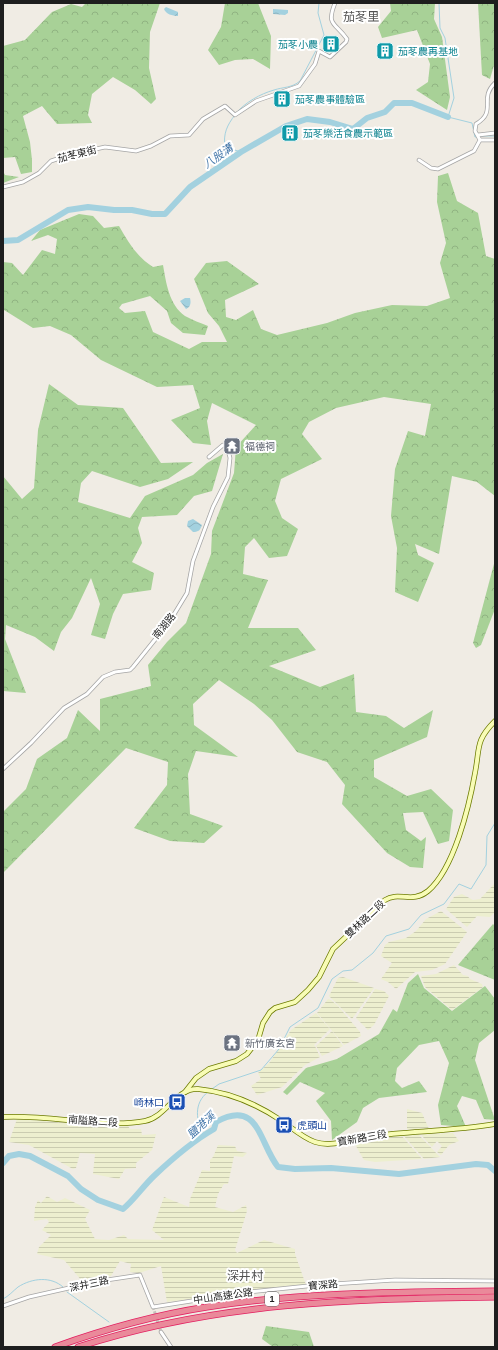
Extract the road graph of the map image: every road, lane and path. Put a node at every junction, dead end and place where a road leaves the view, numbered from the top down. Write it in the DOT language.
graph roads {
  1 [pos="335,3"];
  2 [pos="495,83"];
  3 [pos="493,106"];
  4 [pos="491,115"];
  5 [pos="495,133"];
  6 [pos="478,135"];
  7 [pos="480,140"];
  8 [pos="495,140"];
  9 [pos="419,160"];
  10 [pos="3,187"];
  11 [pos="209,457"];
  12 [pos="495,721"];
  13 [pos="3,769"];
  14 [pos="185,1092"];
  15 [pos="3,1117"];
  16 [pos="495,1124"];
  17 [pos="495,1280"];
  18 [pos="495,1291"];
  19 [pos="495,1297"];
  20 [pos="4,1306"];
  21 [pos="153,1307"];
  22 [pos="160,1332"];
  23 [pos="55,1347"];
  24 [pos="78,1347"];
  25 [pos="171,1347"];
  1 -- 10 [label="street, 茄苳東街"];
  2 -- 3 [label="street"];
  4 -- 6 [label="street"];
  5 -- 6 [label="street"];
  6 -- 7 [label="street"];
  7 -- 8 [label="street"];
  7 -- 9 [label="street"];
  11 -- 13 [label="street, 南湖路"];
  12 -- 14 [label="street, 雙林路二段"];
  14 -- 15 [label="street, 南隘路二段"];
  14 -- 16 [label="street, 寶新路三段"];
  17 -- 21 [label="street, 寶深路"];
  18 -- 23 [label="highway, 中山高速公路 / 1"];
  19 -- 24 [label="highway, 中山高速公路 / 1"];
  20 -- 21 [label="street, 深井三路"];
  22 -- 25 [label="street"];
}
